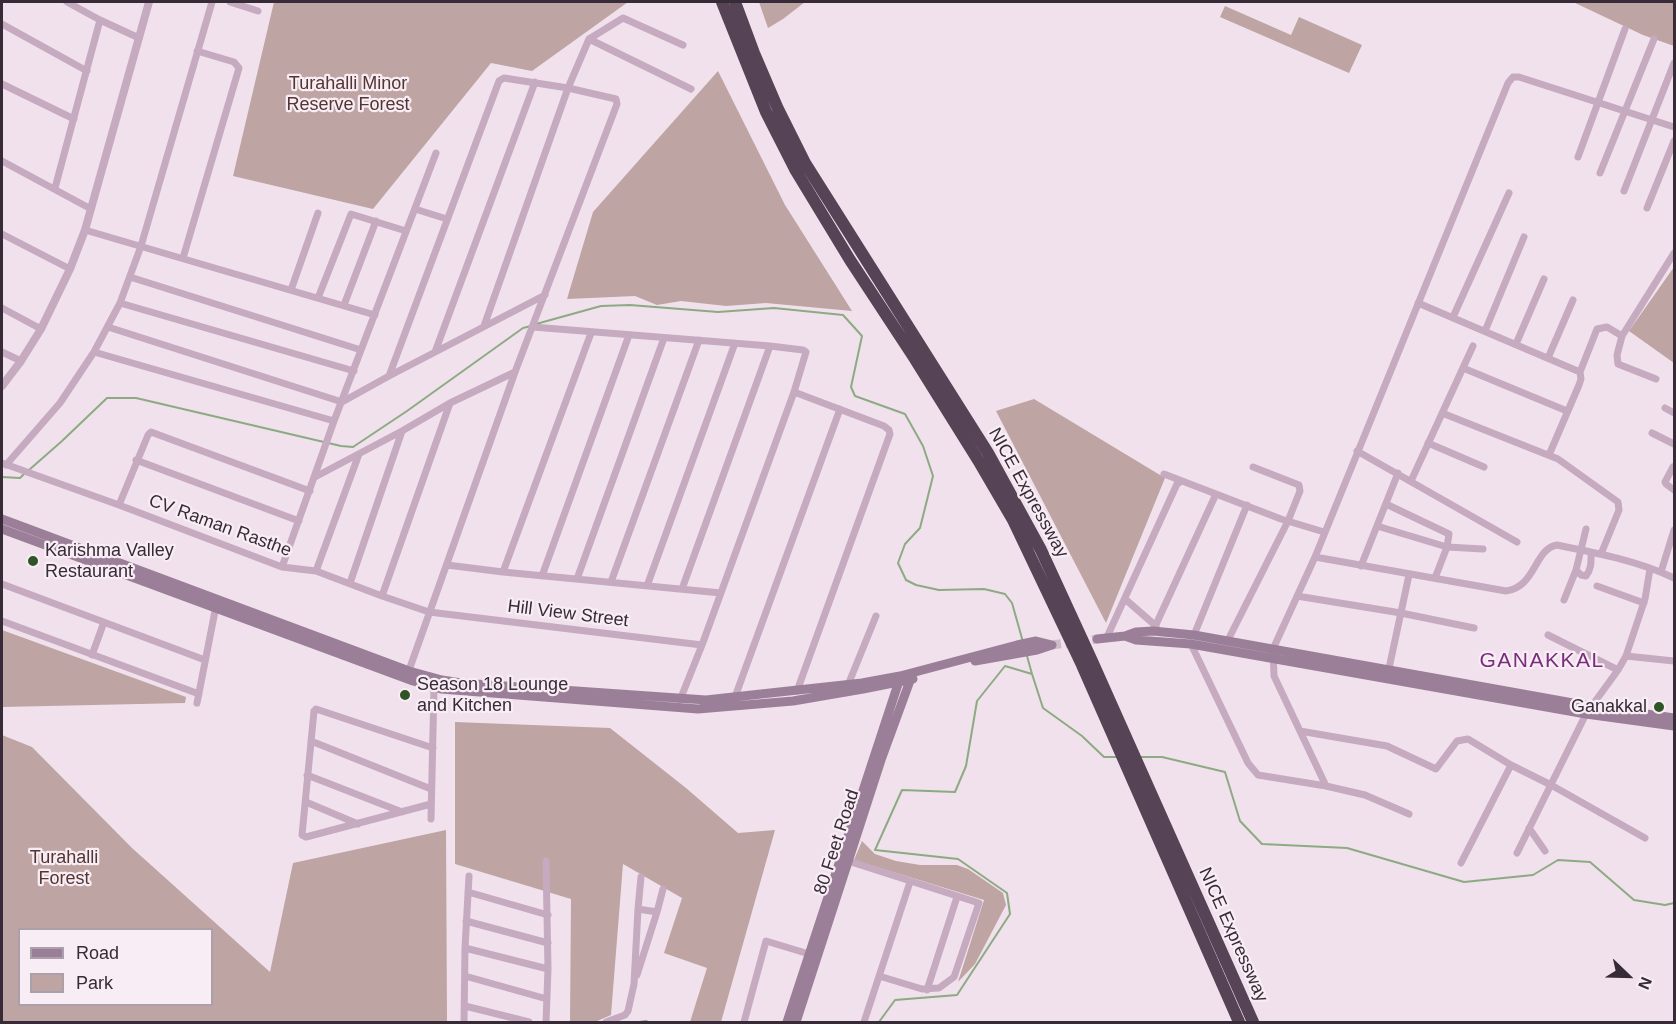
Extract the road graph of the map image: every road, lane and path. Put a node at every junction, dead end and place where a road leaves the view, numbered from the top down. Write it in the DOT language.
graph roads {
  1 [pos="66,2"];
  2 [pos="149,2"];
  3 [pos="212,2"];
  4 [pos="230,2"];
  5 [pos="722,2"];
  6 [pos="735,2"];
  7 [pos="258,11"];
  8 [pos="100,20"];
  9 [pos="2,24"];
  10 [pos="1625,29"];
  11 [pos="139,38"];
  12 [pos="589,39"];
  13 [pos="1654,39"];
  14 [pos="684,45"];
  15 [pos="197,51"];
  16 [pos="1674,63"];
  17 [pos="87,71"];
  18 [pos="535,82"];
  19 [pos="2,84"];
  20 [pos="568,88"];
  21 [pos="691,89"];
  22 [pos="1597,103"];
  23 [pos="1626,111"];
  24 [pos="74,119"];
  25 [pos="1653,120"];
  26 [pos="1674,127"];
  27 [pos="1674,141"];
  28 [pos="436,153"];
  29 [pos="1578,157"];
  30 [pos="2,161"];
  31 [pos="1600,174"];
  32 [pos="55,188"];
  33 [pos="1624,191"];
  34 [pos="1509,193"];
  35 [pos="1647,208"];
  36 [pos="91,209"];
  37 [pos="415,209"];
  38 [pos="318,213"];
  39 [pos="447,219"];
  40 [pos="376,221"];
  41 [pos="85,230"];
  42 [pos="406,231"];
  43 [pos="2,234"];
  44 [pos="1524,237"];
  45 [pos="141,246"];
  46 [pos="1674,253"];
  47 [pos="183,258"];
  48 [pos="70,270"];
  49 [pos="130,277"];
  50 [pos="1544,279"];
  51 [pos="291,290"];
  52 [pos="545,295"];
  53 [pos="318,298"];
  54 [pos="1573,300"];
  55 [pos="120,303"];
  56 [pos="1418,303"];
  57 [pos="344,305"];
  58 [pos="2,308"];
  59 [pos="375,315"];
  60 [pos="1453,317"];
  61 [pos="484,326"];
  62 [pos="108,327"];
  63 [pos="533,327"];
  64 [pos="41,328"];
  65 [pos="1485,331"];
  66 [pos="591,333"];
  67 [pos="629,335"];
  68 [pos="1622,336"];
  69 [pos="664,338"];
  70 [pos="699,340"];
  71 [pos="735,344"];
  72 [pos="1516,344"];
  73 [pos="770,346"];
  74 [pos="1473,346"];
  75 [pos="361,350"];
  76 [pos="2,352"];
  77 [pos="94,352"];
  78 [pos="435,352"];
  79 [pos="1548,358"];
  80 [pos="21,361"];
  81 [pos="1463,368"];
  82 [pos="354,371"];
  83 [pos="515,372"];
  84 [pos="1580,372"];
  85 [pos="389,376"];
  86 [pos="1656,379"];
  87 [pos="2,386"];
  88 [pos="794,393"];
  89 [pos="342,402"];
  90 [pos="450,403"];
  91 [pos="1665,408"];
  92 [pos="840,409"];
  93 [pos="1567,411"];
  94 [pos="1442,413"];
  95 [pos="1674,413"];
  96 [pos="334,421"];
  97 [pos="402,431"];
  98 [pos="1652,434"];
  99 [pos="1428,443"];
  100 [pos="1674,444"];
  101 [pos="1357,451"];
  102 [pos="359,454"];
  103 [pos="1549,455"];
  104 [pos="136,460"];
  105 [pos="4,464"];
  106 [pos="1673,466"];
  107 [pos="1253,467"];
  108 [pos="1484,467"];
  109 [pos="1398,473"];
  110 [pos="1164,474"];
  111 [pos="315,477"];
  112 [pos="1411,481"];
  113 [pos="1180,482"];
  114 [pos="1674,490"];
  115 [pos="310,491"];
  116 [pos="1216,494"];
  117 [pos="1386,504"];
  118 [pos="119,505"];
  119 [pos="1247,505"];
  120 [pos="2,519"];
  121 [pos="299,520"];
  122 [pos="1288,521"];
  123 [pos="1377,526"];
  124 [pos="2,529"];
  125 [pos="1586,529"];
  126 [pos="1674,530"];
  127 [pos="1324,532"];
  128 [pos="1517,542"];
  129 [pos="1447,547"];
  130 [pos="1483,549"];
  131 [pos="1581,550"];
  132 [pos="1591,552"];
  133 [pos="1601,554"];
  134 [pos="1314,557"];
  135 [pos="447,565"];
  136 [pos="1361,566"];
  137 [pos="282,567"];
  138 [pos="1650,569"];
  139 [pos="1576,570"];
  140 [pos="316,571"];
  141 [pos="503,572"];
  142 [pos="1661,572"];
  143 [pos="1409,575"];
  144 [pos="542,576"];
  145 [pos="1435,578"];
  146 [pos="1674,578"];
  147 [pos="577,579"];
  148 [pos="611,582"];
  149 [pos="350,583"];
  150 [pos="2,584"];
  151 [pos="646,586"];
  152 [pos="1597,586"];
  153 [pos="682,589"];
  154 [pos="721,593"];
  155 [pos="382,596"];
  156 [pos="1297,596"];
  157 [pos="1125,599"];
  158 [pos="1564,600"];
  159 [pos="1644,603"];
  160 [pos="216,604"];
  161 [pos="429,612"];
  162 [pos="1401,613"];
  163 [pos="876,616"];
  164 [pos="2,621"];
  165 [pos="104,622"];
  166 [pos="1474,628"];
  167 [pos="1155,629"];
  168 [pos="1548,635"];
  169 [pos="1125,636"];
  170 [pos="1107,637"];
  171 [pos="1096,639"];
  172 [pos="1192,639"];
  173 [pos="1228,640"];
  174 [pos="702,645"];
  175 [pos="1037,646"];
  176 [pos="1273,649"];
  177 [pos="92,655"];
  178 [pos="1626,656"];
  179 [pos="1274,659"];
  180 [pos="205,660"];
  181 [pos="1674,661"];
  182 [pos="1618,670"];
  183 [pos="408,674"];
  184 [pos="1388,674"];
  185 [pos="911,676"];
  186 [pos="899,679"];
  187 [pos="848,685"];
  188 [pos="434,687"];
  189 [pos="797,691"];
  190 [pos="199,694"];
  191 [pos="735,697"];
  192 [pos="680,703"];
  193 [pos="197,704"];
  194 [pos="1589,710"];
  195 [pos="1674,718"];
  196 [pos="1674,726"];
  197 [pos="1300,731"];
  198 [pos="311,741"];
  199 [pos="433,748"];
  200 [pos="1511,765"];
  201 [pos="1134,770"];
  202 [pos="308,775"];
  203 [pos="1551,785"];
  204 [pos="1326,786"];
  205 [pos="431,789"];
  206 [pos="306,802"];
  207 [pos="431,804"];
  208 [pos="402,812"];
  209 [pos="1409,814"];
  210 [pos="431,819"];
  211 [pos="358,824"];
  212 [pos="1529,828"];
  213 [pos="1645,838"];
  214 [pos="1545,851"];
  215 [pos="1517,853"];
  216 [pos="546,861"];
  217 [pos="848,861"];
  218 [pos="1461,863"];
  219 [pos="469,876"];
  220 [pos="641,877"];
  221 [pos="910,882"];
  222 [pos="663,890"];
  223 [pos="468,892"];
  224 [pos="957,897"];
  225 [pos="638,909"];
  226 [pos="657,912"];
  227 [pos="548,915"];
  228 [pos="466,921"];
  229 [pos="548,943"];
  230 [pos="465,948"];
  231 [pos="809,954"];
  232 [pos="548,969"];
  233 [pos="465,976"];
  234 [pos="879,976"];
  235 [pos="634,984"];
  236 [pos="927,990"];
  237 [pos="547,999"];
  238 [pos="465,1006"];
  239 [pos="464,1023"];
  240 [pos="529,1023"];
  241 [pos="546,1023"];
  242 [pos="606,1023"];
  243 [pos="744,1023"];
  244 [pos="787,1023"];
  245 [pos="796,1023"];
  246 [pos="864,1023"];
  247 [pos="1239,1023"];
  248 [pos="1253,1023"];
  1 -- 8 [label="street"];
  2 -- 11 [label="street"];
  3 -- 15 [label="street"];
  4 -- 7 [label="street"];
  5 -- 201 [label="highway, NICE Expressway"];
  6 -- 201 [label="highway, NICE Expressway"];
  8 -- 11 [label="street"];
  8 -- 17 [label="street"];
  9 -- 17 [label="street"];
  10 -- 22 [label="street"];
  11 -- 36 [label="street"];
  12 -- 14 [label="street"];
  12 -- 20 [label="street"];
  12 -- 21 [label="street"];
  13 -- 23 [label="street"];
  15 -- 45 [label="street"];
  15 -- 47 [label="street"];
  16 -- 25 [label="street"];
  17 -- 24 [label="street"];
  18 -- 20 [label="street"];
  18 -- 39 [label="street"];
  18 -- 78 [label="street"];
  19 -- 24 [label="street"];
  20 -- 52 [label="street"];
  20 -- 61 [label="street"];
  22 -- 23 [label="street"];
  22 -- 29 [label="street"];
  22 -- 56 [label="street"];
  23 -- 25 [label="street"];
  23 -- 31 [label="street"];
  24 -- 32 [label="street"];
  25 -- 26 [label="street"];
  25 -- 33 [label="street"];
  27 -- 35 [label="street"];
  28 -- 37 [label="street"];
  30 -- 32 [label="street"];
  32 -- 36 [label="street"];
  34 -- 60 [label="street"];
  36 -- 41 [label="street"];
  37 -- 39 [label="street"];
  37 -- 42 [label="street"];
  38 -- 51 [label="street"];
  39 -- 85 [label="street"];
  40 -- 42 [label="street"];
  40 -- 53 [label="street"];
  40 -- 57 [label="street"];
  41 -- 45 [label="street"];
  41 -- 48 [label="street"];
  42 -- 59 [label="street"];
  43 -- 48 [label="street"];
  44 -- 65 [label="street"];
  45 -- 47 [label="street"];
  45 -- 49 [label="street"];
  46 -- 68 [label="street"];
  47 -- 51 [label="street"];
  48 -- 64 [label="street"];
  49 -- 55 [label="street"];
  49 -- 75 [label="street"];
  50 -- 72 [label="street"];
  51 -- 53 [label="street"];
  52 -- 61 [label="street"];
  52 -- 63 [label="street"];
  53 -- 57 [label="street"];
  54 -- 79 [label="street"];
  55 -- 62 [label="street"];
  55 -- 82 [label="street"];
  56 -- 60 [label="street"];
  56 -- 101 [label="street"];
  57 -- 59 [label="street"];
  58 -- 64 [label="street"];
  59 -- 75 [label="street"];
  60 -- 65 [label="street"];
  61 -- 78 [label="street"];
  62 -- 77 [label="street"];
  62 -- 89 [label="street"];
  63 -- 66 [label="street"];
  63 -- 83 [label="street"];
  64 -- 80 [label="street"];
  65 -- 72 [label="street"];
  66 -- 67 [label="street"];
  66 -- 141 [label="street"];
  67 -- 69 [label="street"];
  67 -- 144 [label="street"];
  68 -- 84 [label="street"];
  68 -- 86 [label="street"];
  69 -- 70 [label="street"];
  69 -- 147 [label="street"];
  70 -- 71 [label="street"];
  70 -- 148 [label="street"];
  71 -- 73 [label="street"];
  71 -- 151 [label="street"];
  72 -- 79 [label="street"];
  73 -- 88 [label="street"];
  73 -- 153 [label="street"];
  74 -- 81 [label="street"];
  75 -- 82 [label="street"];
  76 -- 80 [label="street"];
  77 -- 96 [label="street"];
  77 -- 105 [label="street"];
  78 -- 85 [label="street"];
  79 -- 84 [label="street"];
  80 -- 87 [label="street"];
  81 -- 93 [label="street"];
  81 -- 94 [label="street"];
  82 -- 89 [label="street"];
  83 -- 90 [label="street"];
  83 -- 135 [label="street"];
  84 -- 93 [label="street"];
  85 -- 89 [label="street"];
  88 -- 92 [label="street"];
  88 -- 154 [label="street"];
  89 -- 96 [label="street"];
  90 -- 97 [label="street"];
  90 -- 155 [label="street"];
  91 -- 95 [label="street"];
  92 -- 189 [label="street"];
  92 -- 191 [label="street"];
  93 -- 103 [label="street"];
  94 -- 99 [label="street"];
  94 -- 103 [label="street"];
  96 -- 111 [label="street"];
  97 -- 102 [label="street"];
  97 -- 149 [label="street"];
  98 -- 100 [label="street"];
  99 -- 108 [label="street"];
  99 -- 112 [label="street"];
  101 -- 109 [label="street"];
  101 -- 127 [label="street"];
  102 -- 111 [label="street"];
  102 -- 140 [label="street"];
  103 -- 133 [label="street"];
  104 -- 115 [label="street"];
  104 -- 118 [label="street"];
  104 -- 121 [label="street"];
  105 -- 118 [label="street, CV Raman Rasthe"];
  106 -- 114 [label="street"];
  107 -- 122 [label="street"];
  109 -- 112 [label="street"];
  109 -- 117 [label="street"];
  110 -- 113 [label="street"];
  111 -- 115 [label="street"];
  112 -- 128 [label="street"];
  113 -- 116 [label="street"];
  113 -- 157 [label="street"];
  115 -- 121 [label="street"];
  116 -- 119 [label="street"];
  116 -- 167 [label="street"];
  117 -- 123 [label="street"];
  117 -- 129 [label="street"];
  118 -- 137 [label="street, CV Raman Rasthe"];
  119 -- 122 [label="street"];
  119 -- 172 [label="street"];
  120 -- 160 [label="main road"];
  121 -- 137 [label="street"];
  122 -- 127 [label="street"];
  122 -- 173 [label="street"];
  123 -- 129 [label="street"];
  123 -- 136 [label="street"];
  124 -- 160 [label="main road"];
  125 -- 131 [label="street"];
  126 -- 142 [label="street"];
  127 -- 134 [label="street"];
  129 -- 130 [label="street"];
  129 -- 145 [label="street"];
  131 -- 132 [label="street"];
  131 -- 139 [label="street"];
  131 -- 145 [label="street"];
  132 -- 133 [label="street"];
  132 -- 139 [label="street"];
  133 -- 138 [label="street"];
  134 -- 136 [label="street"];
  134 -- 156 [label="street"];
  135 -- 141 [label="street"];
  135 -- 161 [label="street"];
  136 -- 143 [label="street"];
  137 -- 140 [label="street, CV Raman Rasthe"];
  138 -- 142 [label="street"];
  138 -- 159 [label="street"];
  139 -- 158 [label="street"];
  140 -- 149 [label="street, CV Raman Rasthe"];
  141 -- 144 [label="street"];
  142 -- 146 [label="street"];
  143 -- 145 [label="street"];
  143 -- 162 [label="street"];
  144 -- 147 [label="street"];
  147 -- 148 [label="street"];
  148 -- 151 [label="street"];
  149 -- 155 [label="street, CV Raman Rasthe"];
  150 -- 165 [label="street"];
  151 -- 153 [label="street"];
  152 -- 159 [label="street"];
  153 -- 154 [label="street"];
  154 -- 174 [label="street"];
  155 -- 161 [label="street, CV Raman Rasthe"];
  156 -- 162 [label="street"];
  156 -- 176 [label="street"];
  157 -- 167 [label="street"];
  157 -- 170 [label="street"];
  159 -- 178 [label="street"];
  160 -- 180 [label="street"];
  160 -- 183 [label="main road"];
  161 -- 174 [label="street, Hill View Street"];
  161 -- 183 [label="street"];
  162 -- 166 [label="street"];
  162 -- 184 [label="street"];
  163 -- 187 [label="street"];
  164 -- 177 [label="street"];
  165 -- 177 [label="street"];
  165 -- 180 [label="street"];
  167 -- 169 [label="main road"];
  167 -- 172 [label="main road"];
  168 -- 182 [label="street"];
  169 -- 170 [label="main road"];
  169 -- 172 [label="main road"];
  170 -- 171 [label="main road"];
  172 -- 173 [label="main road"];
  172 -- 179 [label="main road"];
  172 -- 204 [label="street"];
  173 -- 176 [label="main road"];
  174 -- 192 [label="street"];
  175 -- 185 [label="main road"];
  176 -- 179 [label="street"];
  176 -- 184 [label="main road"];
  177 -- 190 [label="street"];
  178 -- 181 [label="street"];
  178 -- 182 [label="street"];
  179 -- 184 [label="main road"];
  179 -- 197 [label="street"];
  180 -- 190 [label="street"];
  182 -- 194 [label="street"];
  183 -- 188 [label="main road"];
  183 -- 192 [label="main road"];
  184 -- 194 [label="main road"];
  185 -- 186 [label="main road"];
  185 -- 217 [label="main road, 80 Feet Road"];
  186 -- 187 [label="main road"];
  186 -- 192 [label="main road"];
  186 -- 231 [label="main road, 80 Feet Road"];
  187 -- 189 [label="main road"];
  188 -- 192 [label="main road"];
  188 -- 199 [label="street"];
  189 -- 191 [label="main road"];
  190 -- 193 [label="street"];
  191 -- 192 [label="main road"];
  194 -- 195 [label="main road"];
  194 -- 196 [label="main road"];
  194 -- 203 [label="street"];
  197 -- 200 [label="street"];
  197 -- 204 [label="street"];
  198 -- 199 [label="street"];
  198 -- 202 [label="street"];
  198 -- 205 [label="street"];
  199 -- 205 [label="street"];
  200 -- 203 [label="street"];
  200 -- 218 [label="street"];
  201 -- 247 [label="highway, NICE Expressway"];
  201 -- 248 [label="highway, NICE Expressway"];
  202 -- 206 [label="street"];
  202 -- 208 [label="street"];
  203 -- 212 [label="street"];
  203 -- 213 [label="street"];
  204 -- 209 [label="street"];
  205 -- 207 [label="street"];
  206 -- 211 [label="street"];
  206 -- 211 [label="street"];
  207 -- 208 [label="street"];
  207 -- 210 [label="street"];
  208 -- 211 [label="street"];
  212 -- 214 [label="street"];
  212 -- 215 [label="street"];
  216 -- 227 [label="street"];
  217 -- 221 [label="street"];
  217 -- 245 [label="main road, 80 Feet Road"];
  219 -- 223 [label="street"];
  220 -- 225 [label="street"];
  221 -- 224 [label="street"];
  221 -- 234 [label="street"];
  222 -- 226 [label="street"];
  223 -- 227 [label="street"];
  223 -- 228 [label="street"];
  224 -- 236 [label="street"];
  224 -- 236 [label="street"];
  225 -- 226 [label="street"];
  225 -- 235 [label="street"];
  226 -- 235 [label="street"];
  227 -- 229 [label="street"];
  228 -- 229 [label="street"];
  228 -- 230 [label="street"];
  229 -- 232 [label="street"];
  230 -- 232 [label="street"];
  230 -- 233 [label="street"];
  231 -- 243 [label="street"];
  231 -- 244 [label="main road, 80 Feet Road"];
  232 -- 237 [label="street"];
  233 -- 237 [label="street"];
  233 -- 238 [label="street"];
  234 -- 236 [label="street"];
  234 -- 246 [label="street"];
  235 -- 242 [label="street"];
  237 -- 241 [label="street"];
  238 -- 239 [label="street"];
  238 -- 240 [label="street"];
}
